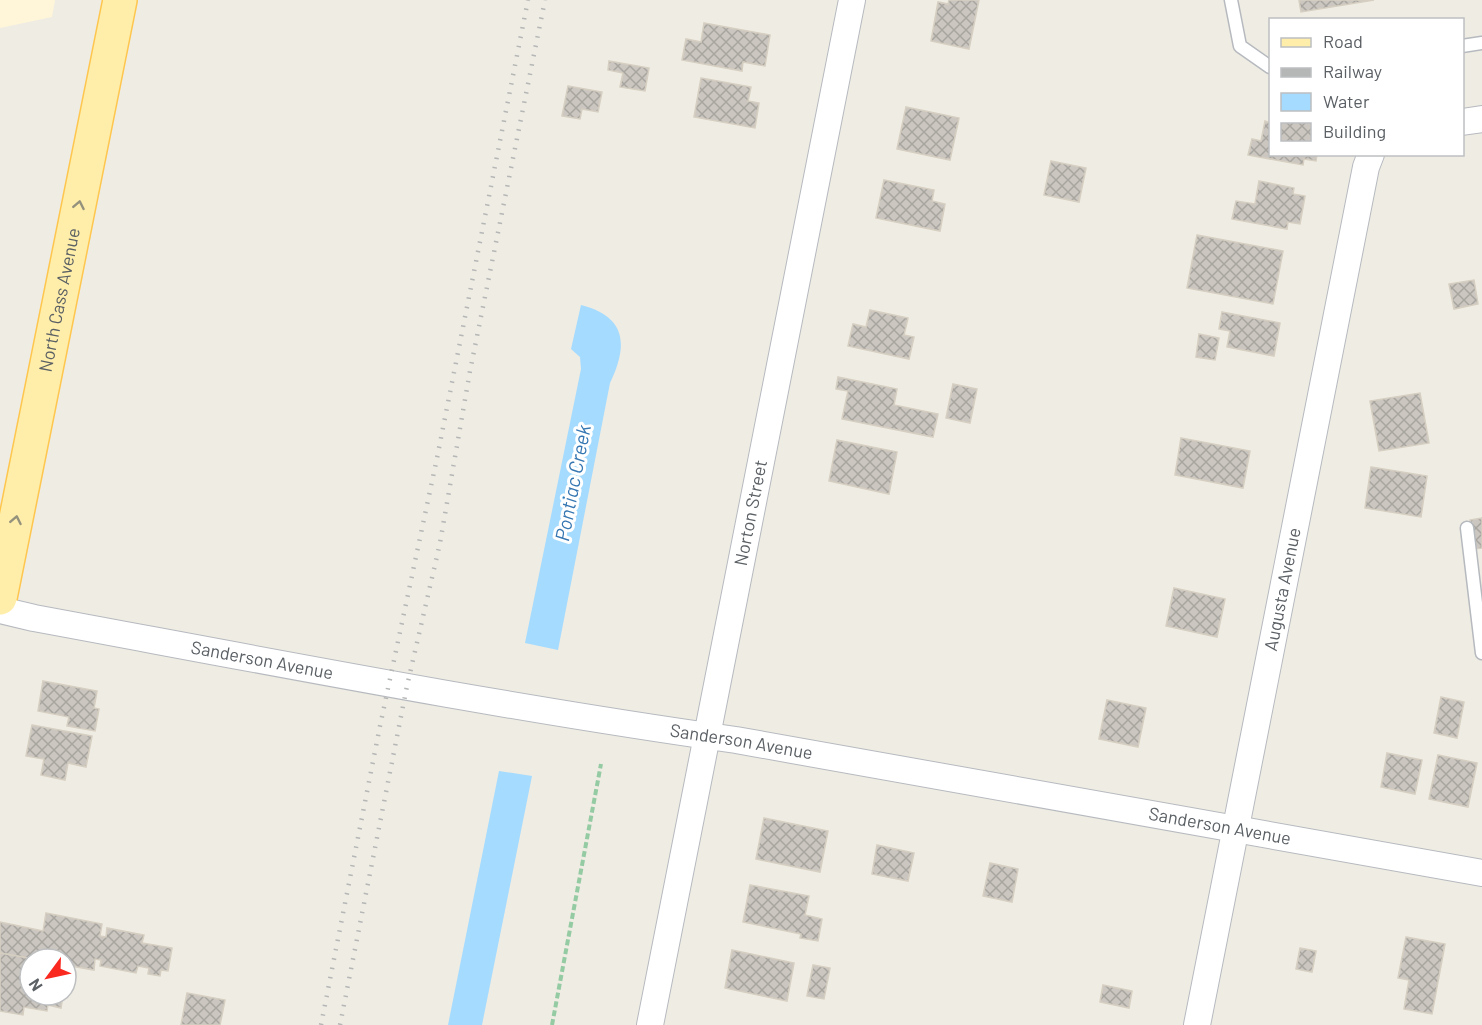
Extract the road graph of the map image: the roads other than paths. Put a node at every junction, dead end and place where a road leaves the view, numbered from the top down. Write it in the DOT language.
graph roads {
  1 [pos="120,0"];
  2 [pos="852,0"];
  3 [pos="1231,0"];
  4 [pos="1482,43"];
  5 [pos="1464,46"];
  6 [pos="1269,66"];
  7 [pos="1482,119"];
  8 [pos="1464,122"];
  9 [pos="1370,156"];
  10 [pos="1467,528"];
  11 [pos="0,598"];
  12 [pos="0,610"];
  13 [pos="1482,653"];
  14 [pos="706,736"];
  15 [pos="1235,829"];
  16 [pos="1482,873"];
  17 [pos="650,1025"];
  18 [pos="1197,1025"];
  11 -- 1 [label="main road, North Cass Avenue, one-way"];
  2 -- 14 [label="street, Norton Street"];
  3 -- 6 [label="lane"];
  4 -- 5 [label="lane"];
  7 -- 8 [label="street"];
  9 -- 15 [label="street, Augusta Avenue"];
  10 -- 13 [label="lane"];
  12 -- 14 [label="street, Sanderson Avenue"];
  14 -- 15 [label="street, Sanderson Avenue"];
  14 -- 17 [label="street, Norton Street"];
  15 -- 16 [label="street, Sanderson Avenue"];
  15 -- 18 [label="street, Augusta Avenue"];
}
